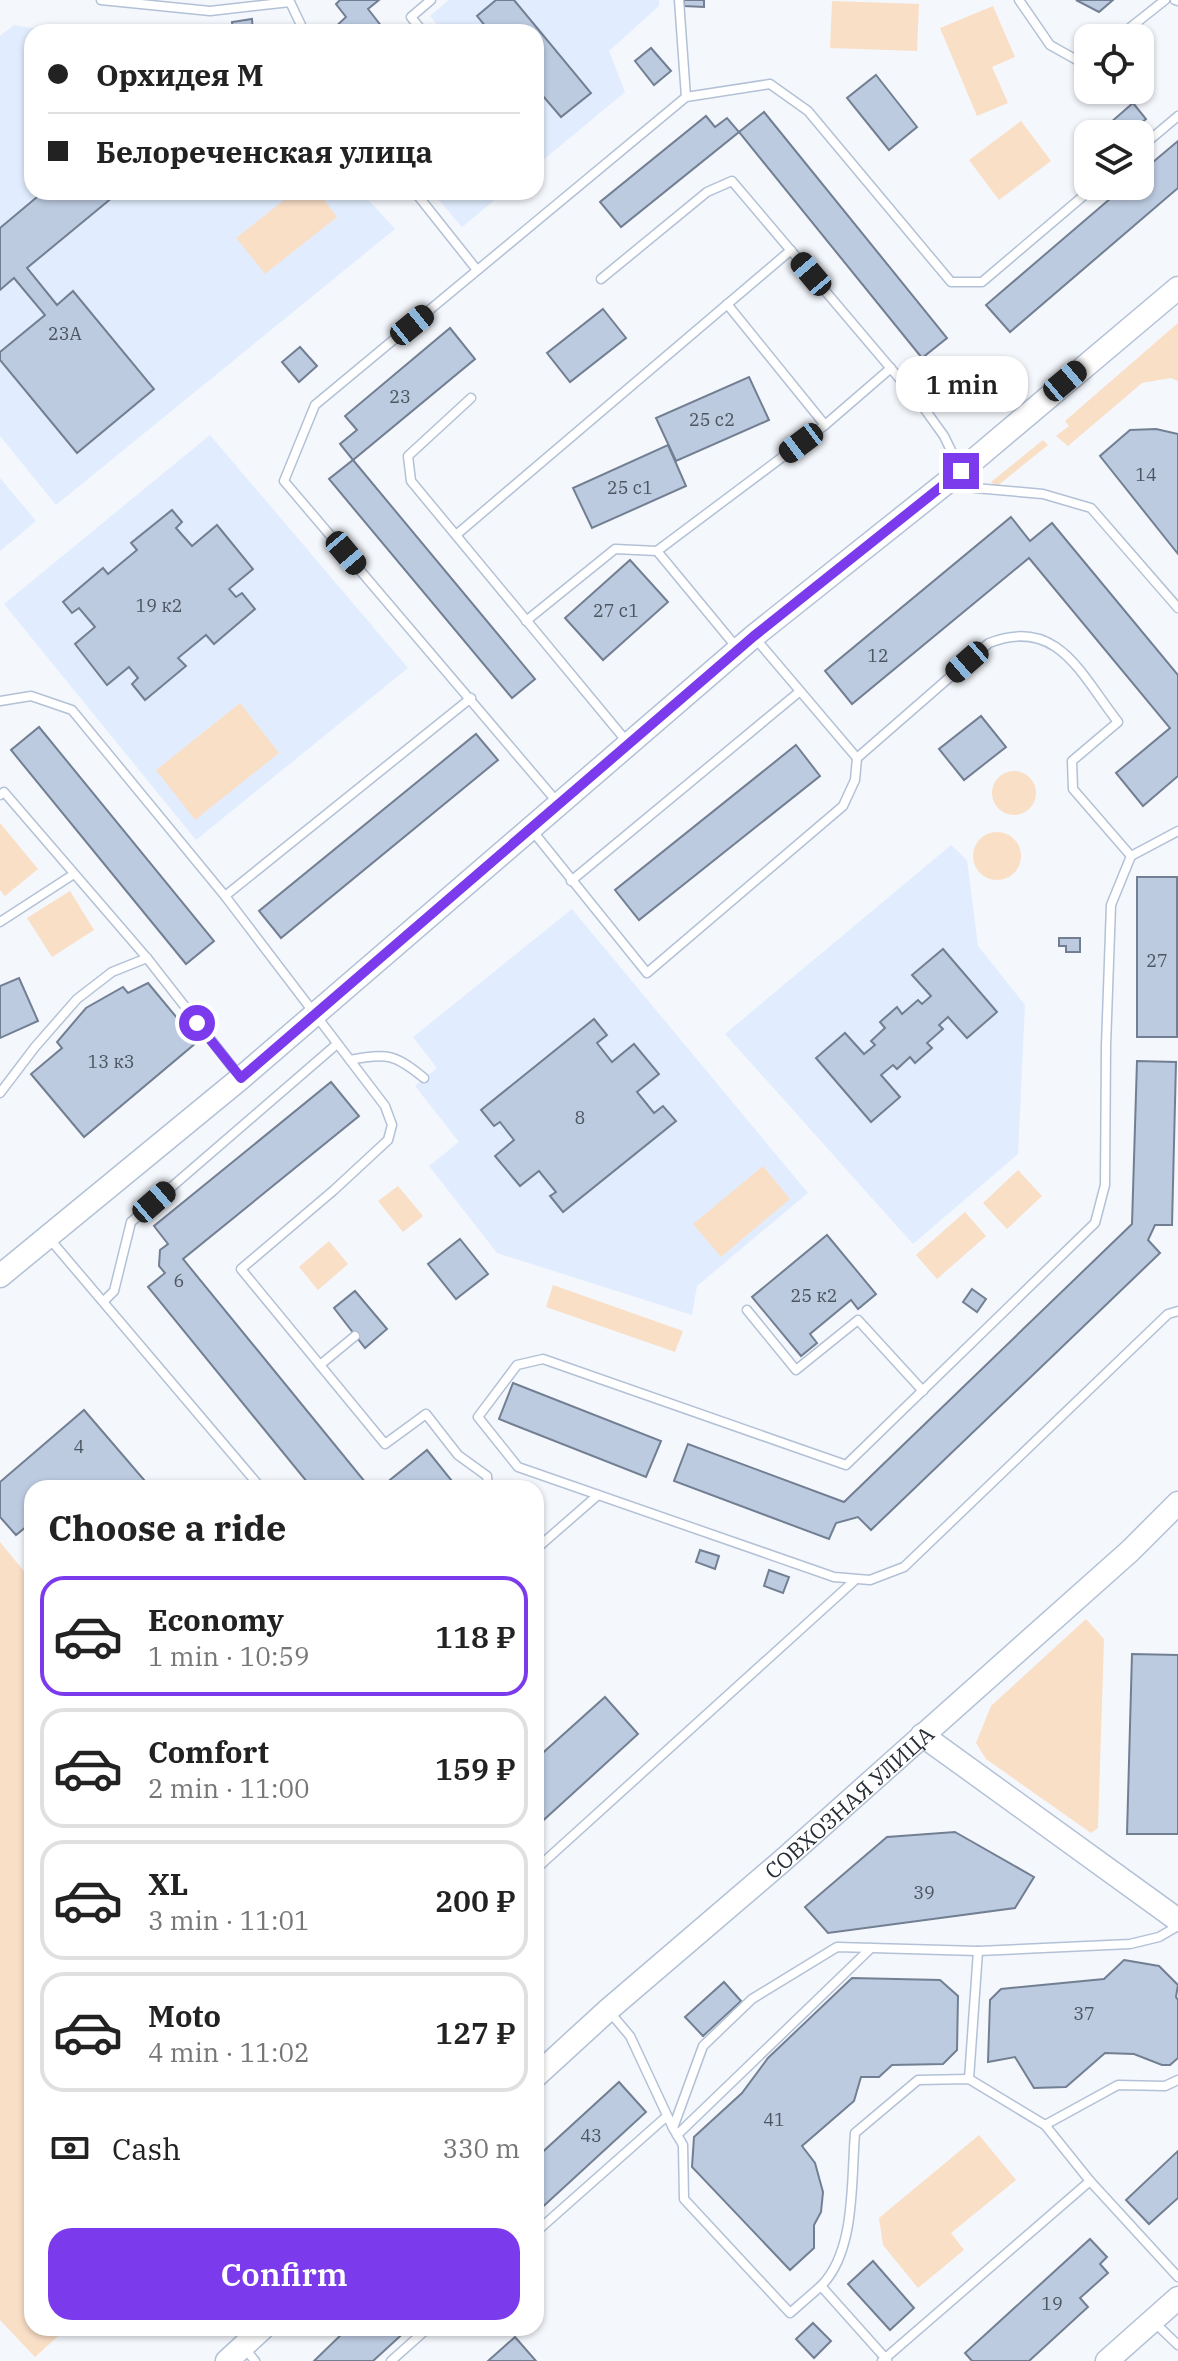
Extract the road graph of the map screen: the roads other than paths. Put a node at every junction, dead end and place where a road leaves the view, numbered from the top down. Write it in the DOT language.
graph roads {
  1 [pos="101,0"];
  2 [pos="431,0"];
  3 [pos="679,0"];
  4 [pos="1019,0"];
  5 [pos="1165,0"];
  6 [pos="291,1"];
  7 [pos="301,24"];
  8 [pos="417,24"];
  9 [pos="1135,24"];
  10 [pos="1074,58"];
  11 [pos="686,97"];
  12 [pos="1178,116"];
  13 [pos="1154,136"];
  14 [pos="421,200"];
  15 [pos="1079,200"];
  16 [pos="791,250"];
  17 [pos="477,270"];
  18 [pos="601,279"];
  19 [pos="1178,288"];
  20 [pos="727,304"];
  21 [pos="891,368"];
  22 [pos="471,398"];
  23 [pos="825,425"];
  24 [pos="961,471"];
  25 [pos="456,535"];
  26 [pos="657,551"];
  27 [pos="1178,608"];
  28 [pos="526,621"];
  29 [pos="746,643"];
  30 [pos="799,692"];
  31 [pos="471,698"];
  32 [pos="0,701"];
  33 [pos="628,744"];
  34 [pos="857,758"];
  35 [pos="0,795"];
  36 [pos="559,804"];
  37 [pos="531,828"];
  38 [pos="1178,831"];
  39 [pos="1131,856"];
  40 [pos="74,874"];
  41 [pos="571,881"];
  42 [pos="225,896"];
  43 [pos="0,922"];
  44 [pos="147,958"];
  45 [pos="315,1014"];
  46 [pos="337,1044"];
  47 [pos="350,1060"];
  48 [pos="241,1078"];
  49 [pos="424,1078"];
  50 [pos="0,1093"];
  51 [pos="48,1236"];
  52 [pos="0,1276"];
  53 [pos="104,1301"];
  54 [pos="747,1310"];
  55 [pos="1178,1311"];
  56 [pos="355,1336"];
  57 [pos="320,1365"];
  58 [pos="923,1391"];
  59 [pos="254,1480"];
  60 [pos="487,1480"];
  61 [pos="598,1495"];
  62 [pos="1178,1503"];
  63 [pos="544,1542"];
  64 [pos="854,1581"];
  65 [pos="922,1735"];
  66 [pos="544,1862"];
  67 [pos="1178,1923"];
  68 [pos="871,1948"];
  69 [pos="978,1951"];
  70 [pos="608,2010"];
  71 [pos="544,2069"];
  72 [pos="969,2079"];
  73 [pos="1178,2080"];
  74 [pos="667,2116"];
  75 [pos="1045,2125"];
  76 [pos="675,2131"];
  77 [pos="1090,2181"];
  78 [pos="544,2225"];
  79 [pos="1178,2277"];
  80 [pos="821,2286"];
  81 [pos="1176,2303"];
  82 [pos="1152,2320"];
  83 [pos="257,2336"];
  84 [pos="419,2336"];
  85 [pos="1178,2345"];
  86 [pos="242,2356"];
  87 [pos="885,2360"];
  88 [pos="391,2361"];
  89 [pos="1107,2361"];
  1 -- 6 [label="lane"];
  2 -- 8 [label="lane"];
  3 -- 11 [label="lane"];
  4 -- 10 [label="lane"];
  5 -- 9 [label="lane"];
  6 -- 7 [label="lane"];
  11 -- 15 [label="lane"];
  11 -- 17 [label="lane"];
  12 -- 13 [label="lane"];
  14 -- 17 [label="lane"];
  16 -- 18 [label="lane"];
  16 -- 20 [label="lane"];
  16 -- 21 [label="lane"];
  17 -- 31 [label="lane"];
  19 -- 24 [label="street"];
  20 -- 23 [label="lane"];
  20 -- 25 [label="lane"];
  21 -- 23 [label="lane"];
  21 -- 24 [label="lane"];
  22 -- 25 [label="lane"];
  23 -- 26 [label="lane"];
  24 -- 27 [label="lane"];
  24 -- 29 [label="street"];
  25 -- 28 [label="lane"];
  26 -- 28 [label="lane"];
  26 -- 29 [label="lane"];
  28 -- 33 [label="lane"];
  29 -- 30 [label="lane"];
  29 -- 33 [label="street"];
  30 -- 34 [label="lane"];
  30 -- 41 [label="lane"];
  31 -- 36 [label="lane"];
  31 -- 42 [label="lane"];
  32 -- 42 [label="lane"];
  33 -- 36 [label="street"];
  34 -- 39 [label="lane"];
  34 -- 41 [label="lane"];
  35 -- 40 [label="lane"];
  36 -- 37 [label="street"];
  37 -- 41 [label="lane"];
  37 -- 45 [label="street"];
  38 -- 39 [label="lane"];
  39 -- 58 [label="lane"];
  40 -- 43 [label="lane"];
  40 -- 44 [label="lane"];
  42 -- 45 [label="lane"];
  44 -- 48 [label="lane"];
  44 -- 50 [label="lane"];
  45 -- 46 [label="lane"];
  45 -- 48 [label="street"];
  46 -- 47 [label="lane"];
  46 -- 53 [label="lane"];
  47 -- 49 [label="lane"];
  47 -- 57 [label="lane"];
  48 -- 51 [label="street"];
  51 -- 52 [label="street"];
  51 -- 53 [label="lane"];
  53 -- 59 [label="lane"];
  54 -- 58 [label="lane"];
  55 -- 64 [label="lane"];
  56 -- 57 [label="lane"];
  57 -- 60 [label="lane"];
  58 -- 61 [label="lane"];
  61 -- 63 [label="lane"];
  61 -- 64 [label="lane"];
  62 -- 65 [label="street"];
  64 -- 66 [label="lane"];
  65 -- 67 [label="street, СОВХОЗНАЯ УЛИЦА"];
  65 -- 70 [label="street, СОВХОЗНАЯ УЛИЦА"];
  67 -- 69 [label="lane"];
  68 -- 69 [label="lane"];
  68 -- 76 [label="lane"];
  68 -- 76 [label="lane"];
  69 -- 72 [label="lane"];
  70 -- 71 [label="street, СОВХОЗНАЯ УЛИЦА"];
  70 -- 74 [label="lane"];
  72 -- 75 [label="lane"];
  72 -- 80 [label="lane"];
  73 -- 75 [label="lane"];
  74 -- 76 [label="lane"];
  74 -- 78 [label="lane"];
  75 -- 77 [label="lane"];
  76 -- 80 [label="lane"];
  77 -- 79 [label="lane"];
  77 -- 87 [label="lane"];
  80 -- 87 [label="lane"];
  81 -- 82 [label="street"];
  82 -- 85 [label="lane"];
  82 -- 89 [label="street"];
  83 -- 86 [label="street"];
  84 -- 88 [label="lane"];
}
